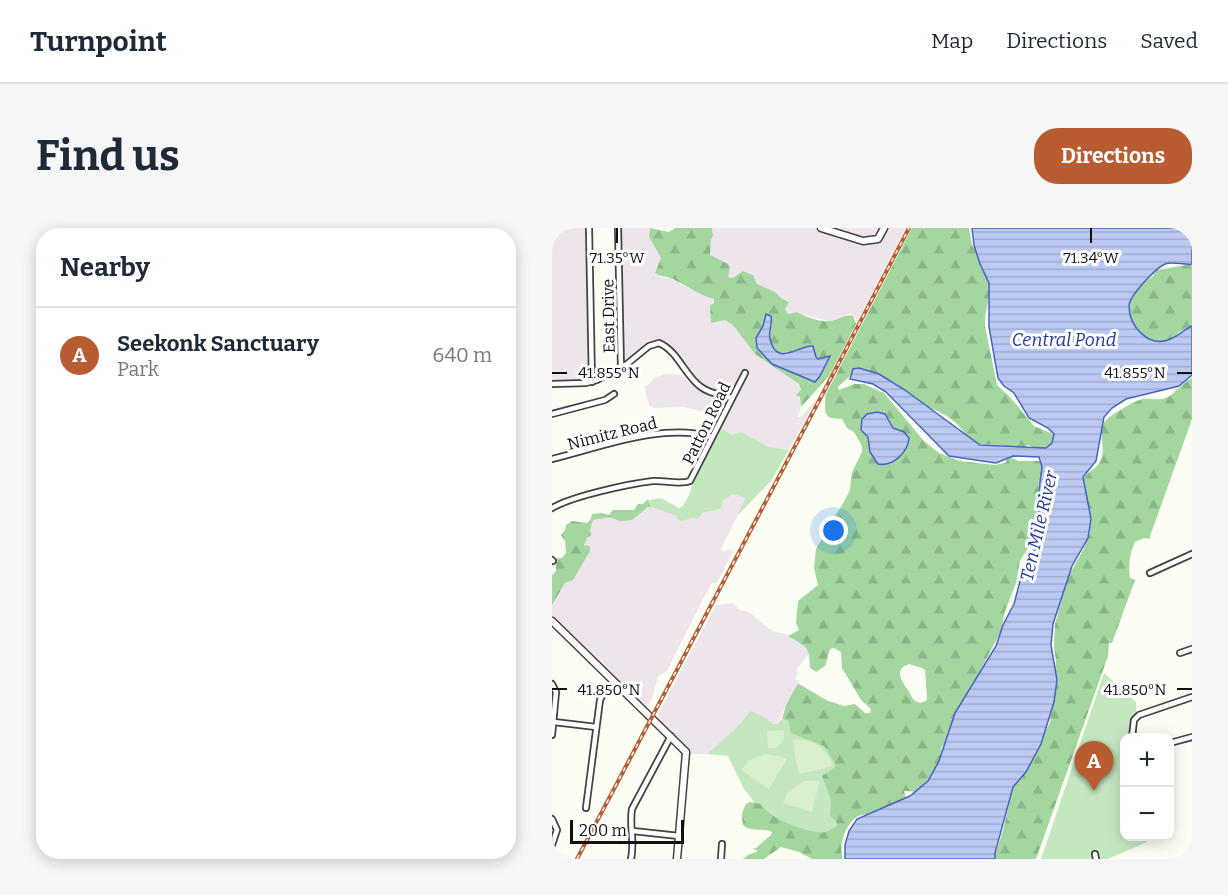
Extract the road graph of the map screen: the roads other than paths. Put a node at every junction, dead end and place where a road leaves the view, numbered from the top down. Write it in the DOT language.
graph roads {
  1 [pos="589,228"];
  2 [pos="618,228"];
  3 [pos="821,228"];
  4 [pos="884,228"];
  5 [pos="621,368"];
  6 [pos="744,373"];
  7 [pos="592,382"];
  8 [pos="552,384"];
  9 [pos="614,394"];
  10 [pos="732,398"];
  11 [pos="552,414"];
  12 [pos="712,437"];
  13 [pos="552,459"];
  14 [pos="552,508"];
  15 [pos="1192,554"];
  16 [pos="1150,573"];
  17 [pos="552,621"];
  18 [pos="1192,649"];
  19 [pos="1180,653"];
  20 [pos="615,681"];
  21 [pos="552,684"];
  22 [pos="1192,697"];
  23 [pos="554,722"];
  24 [pos="596,727"];
  25 [pos="1133,733"];
  26 [pos="552,735"];
  27 [pos="671,736"];
  28 [pos="1192,736"];
  29 [pos="1174,742"];
  30 [pos="586,808"];
  31 [pos="552,819"];
  32 [pos="633,831"];
  33 [pos="679,836"];
  34 [pos="722,843"];
  35 [pos="552,845"];
  36 [pos="631,859"];
  37 [pos="677,859"];
  38 [pos="720,859"];
  1 -- 7 [label="street"];
  2 -- 5 [label="street, East Drive"];
  3 -- 4 [label="street"];
  5 -- 7 [label="street"];
  5 -- 10 [label="street"];
  6 -- 10 [label="street, Patton Road"];
  7 -- 8 [label="street"];
  9 -- 11 [label="street"];
  10 -- 12 [label="street, Patton Road"];
  12 -- 13 [label="street, Nimitz Road"];
  12 -- 14 [label="street, Patton Road"];
  15 -- 16 [label="street"];
  17 -- 20 [label="street"];
  18 -- 19 [label="street"];
  20 -- 24 [label="street"];
  20 -- 27 [label="street"];
  21 -- 23 [label="street"];
  22 -- 25 [label="street"];
  23 -- 24 [label="street"];
  23 -- 26 [label="street"];
  24 -- 30 [label="street"];
  27 -- 32 [label="street"];
  27 -- 33 [label="street"];
  28 -- 29 [label="street"];
  31 -- 35 [label="street"];
  32 -- 33 [label="street"];
  32 -- 36 [label="street"];
  33 -- 37 [label="street"];
  34 -- 38 [label="street"];
}
